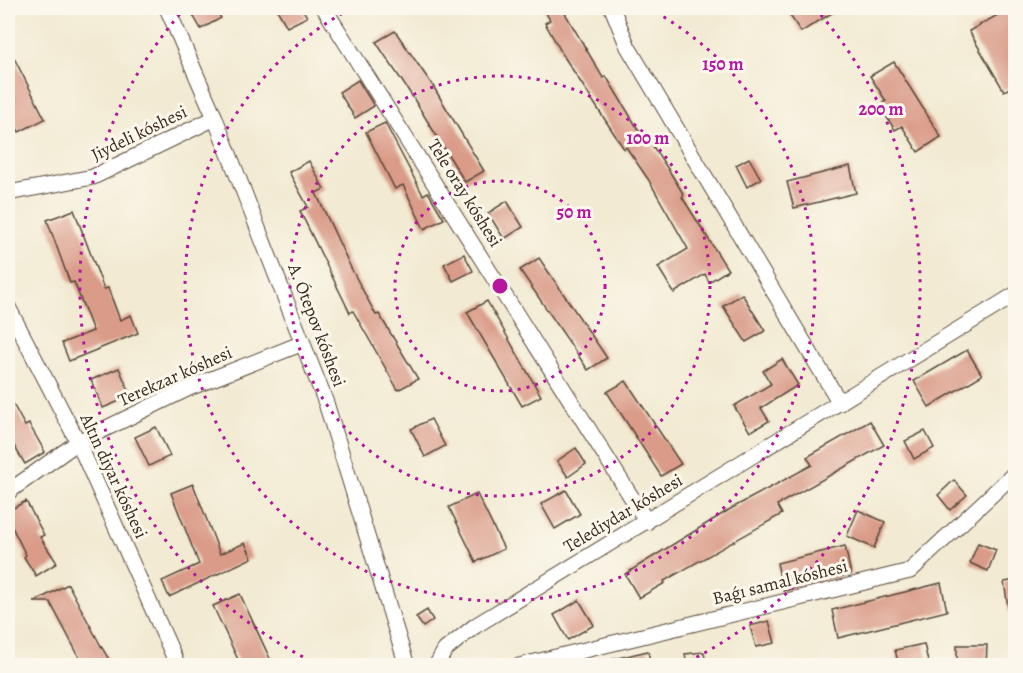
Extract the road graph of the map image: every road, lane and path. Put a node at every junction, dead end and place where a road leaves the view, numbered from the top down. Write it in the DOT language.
graph roads {
  1 [pos="167,8"];
  2 [pos="324,8"];
  3 [pos="612,8"];
  4 [pos="215,117"];
  5 [pos="8,193"];
  6 [pos="1016,294"];
  7 [pos="8,307"];
  8 [pos="303,343"];
  9 [pos="840,403"];
  10 [pos="78,442"];
  11 [pos="1016,472"];
  12 [pos="8,492"];
  13 [pos="647,522"];
  14 [pos="178,666"];
  15 [pos="407,666"];
  16 [pos="436,666"];
  17 [pos="519,666"];
  1 -- 4 [label="street, A. Ótepov kóshesi"];
  2 -- 13 [label="street, Tele oray kóshesi"];
  3 -- 9 [label="street"];
  4 -- 5 [label="street, Jiydeli kóshesi"];
  4 -- 8 [label="street, A. Ótepov kóshesi"];
  6 -- 9 [label="street, Telediydar kóshesi"];
  7 -- 10 [label="street, Altın diyar kóshesi"];
  8 -- 10 [label="street, Terekzar kóshesi"];
  8 -- 15 [label="street, A. Ótepov kóshesi"];
  9 -- 13 [label="street, Telediydar kóshesi"];
  10 -- 12 [label="street, Terekzar kóshesi"];
  10 -- 14 [label="street, Altın diyar kóshesi"];
  11 -- 17 [label="street, Baǵı samal kóshesi"];
  13 -- 16 [label="street, Telediydar kóshesi"];
}
